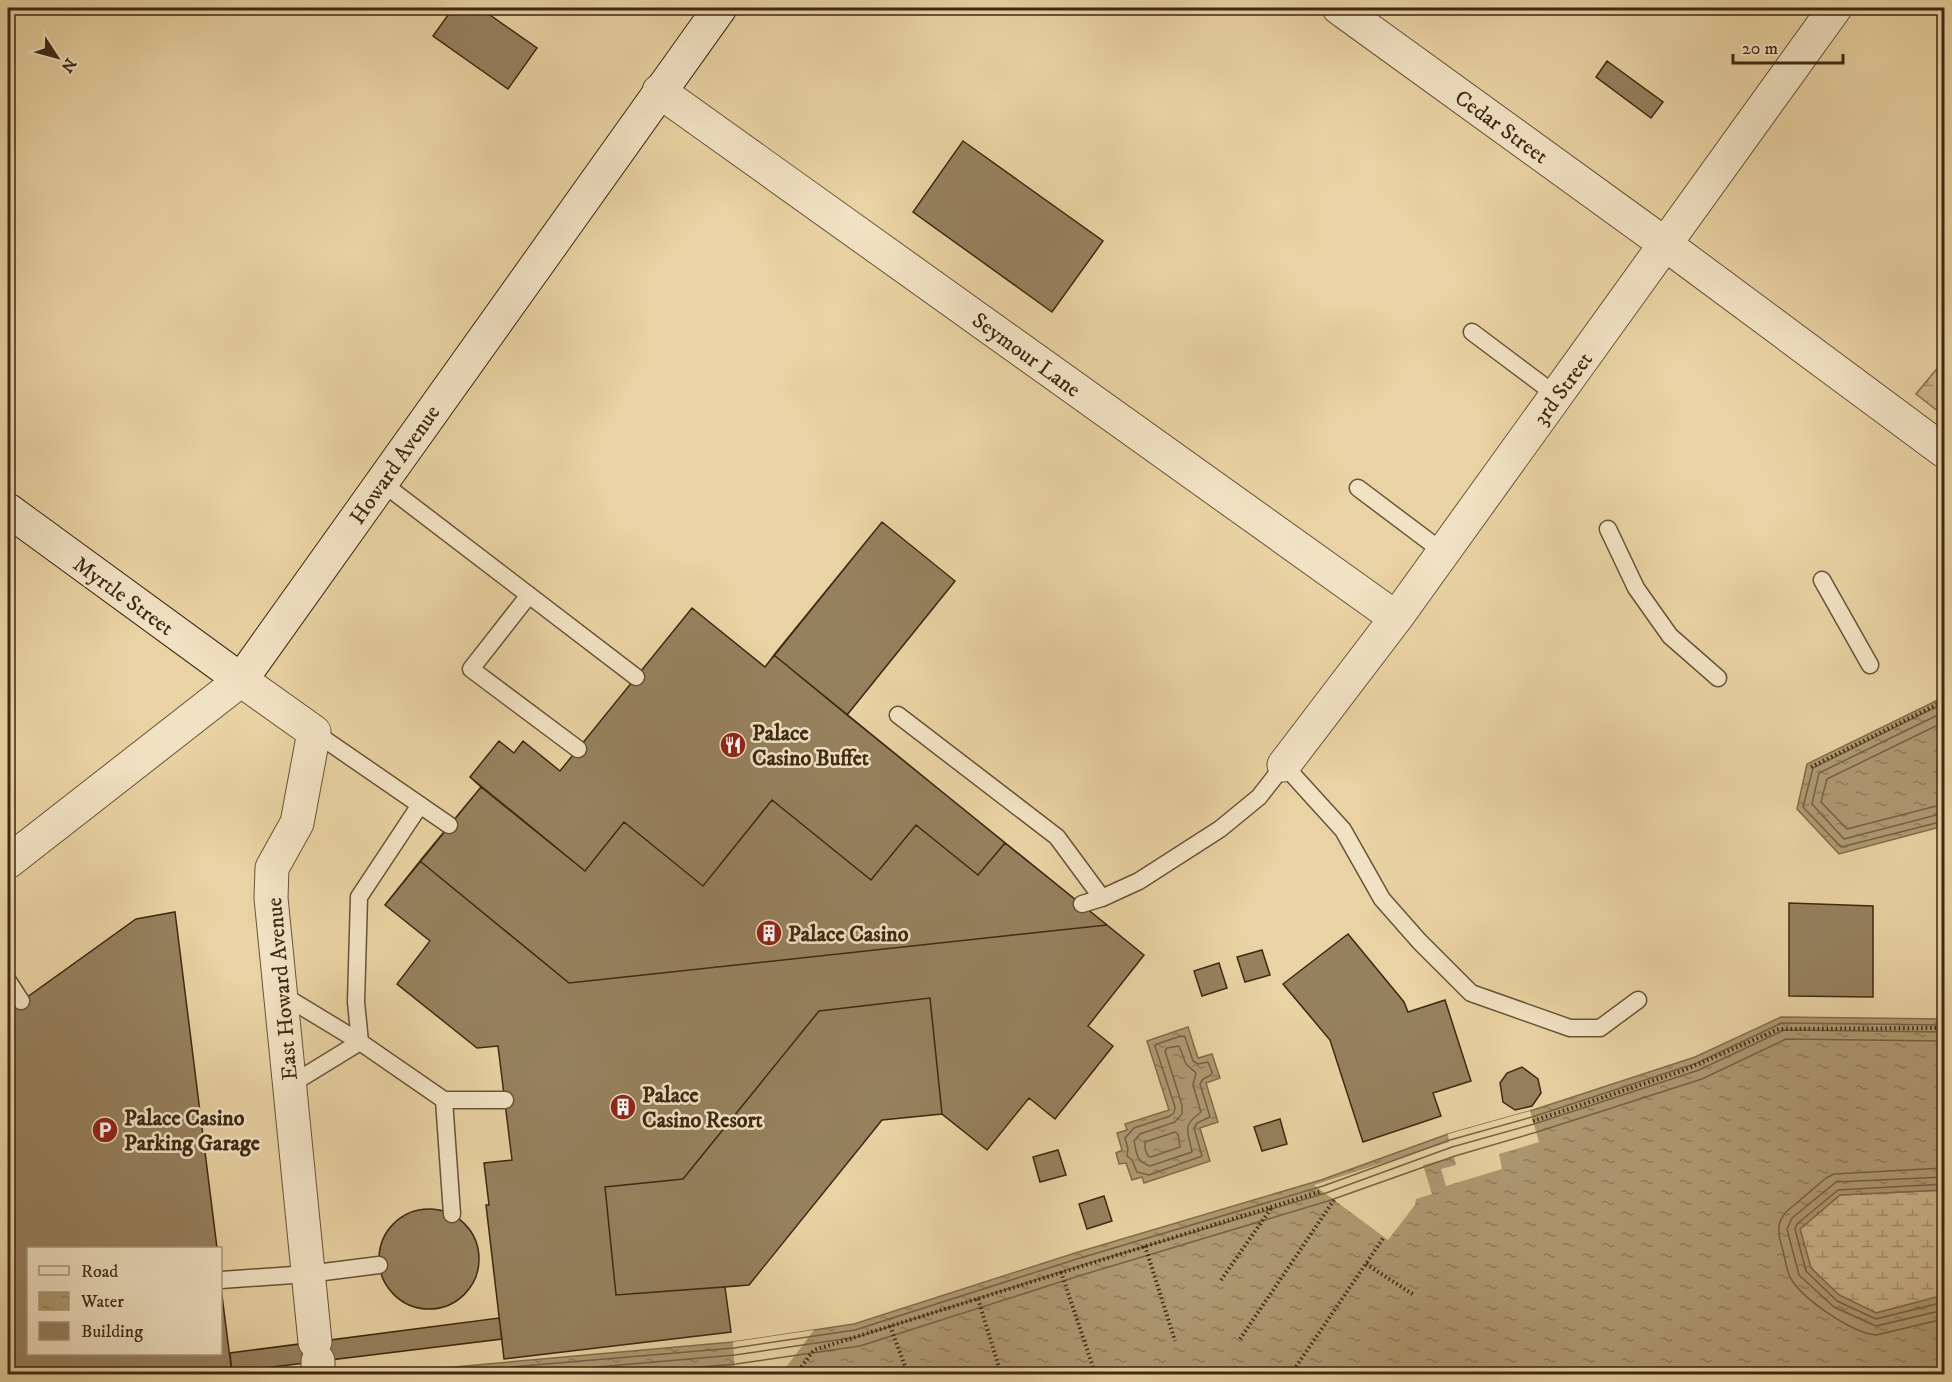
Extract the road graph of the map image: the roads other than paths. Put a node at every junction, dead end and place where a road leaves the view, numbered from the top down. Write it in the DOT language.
graph roads {
  1 [pos="720,8"];
  2 [pos="1339,8"];
  3 [pos="1835,8"];
  4 [pos="659,91"];
  5 [pos="1665,244"];
  6 [pos="1472,332"];
  7 [pos="1556,395"];
  8 [pos="1944,452"];
  9 [pos="381,482"];
  10 [pos="1358,488"];
  11 [pos="8,510"];
  12 [pos="1608,529"];
  13 [pos="1443,552"];
  14 [pos="1822,580"];
  15 [pos="530,595"];
  16 [pos="1396,618"];
  17 [pos="1870,665"];
  18 [pos="636,677"];
  19 [pos="1718,678"];
  20 [pos="241,680"];
  21 [pos="898,715"];
  22 [pos="314,732"];
  23 [pos="578,749"];
  24 [pos="1284,765"];
  25 [pos="420,805"];
  26 [pos="449,825"];
  27 [pos="8,862"];
  28 [pos="1102,898"];
  29 [pos="1082,904"];
  30 [pos="8,981"];
  31 [pos="281,994"];
  32 [pos="1638,1000"];
  33 [pos="21,1001"];
  34 [pos="360,1042"];
  35 [pos="290,1085"];
  36 [pos="444,1100"];
  37 [pos="505,1100"];
  38 [pos="452,1214"];
  39 [pos="379,1265"];
  40 [pos="308,1274"];
  41 [pos="222,1280"];
  42 [pos="317,1359"];
  1 -- 4 [label="street, Howard Avenue"];
  2 -- 5 [label="street, Cedar Street"];
  3 -- 5 [label="street, 3rd Street"];
  4 -- 9 [label="street, Howard Avenue"];
  4 -- 16 [label="street, Seymour Lane"];
  5 -- 7 [label="street, 3rd Street"];
  5 -- 8 [label="street, Cedar Street"];
  6 -- 7 [label="lane"];
  7 -- 13 [label="street, 3rd Street"];
  9 -- 15 [label="lane"];
  9 -- 20 [label="street, Howard Avenue"];
  10 -- 13 [label="lane"];
  11 -- 20 [label="street, Myrtle Street"];
  12 -- 19 [label="lane"];
  13 -- 16 [label="street, 3rd Street"];
  14 -- 17 [label="lane"];
  15 -- 18 [label="lane"];
  15 -- 23 [label="lane"];
  16 -- 24 [label="street, 3rd Street"];
  20 -- 22 [label="street"];
  20 -- 27 [label="street, Howard Avenue"];
  21 -- 28 [label="lane"];
  22 -- 25 [label="lane"];
  22 -- 31 [label="street, East Howard Avenue"];
  24 -- 28 [label="lane"];
  24 -- 32 [label="lane"];
  25 -- 26 [label="lane"];
  25 -- 34 [label="lane"];
  28 -- 29 [label="lane"];
  30 -- 33 [label="lane"];
  31 -- 34 [label="lane"];
  31 -- 35 [label="street, East Howard Avenue"];
  34 -- 35 [label="lane"];
  34 -- 36 [label="lane"];
  35 -- 40 [label="street, East Howard Avenue"];
  36 -- 37 [label="lane"];
  36 -- 38 [label="lane"];
  39 -- 40 [label="lane"];
  40 -- 41 [label="lane"];
  40 -- 42 [label="street, East Howard Avenue"];
}
